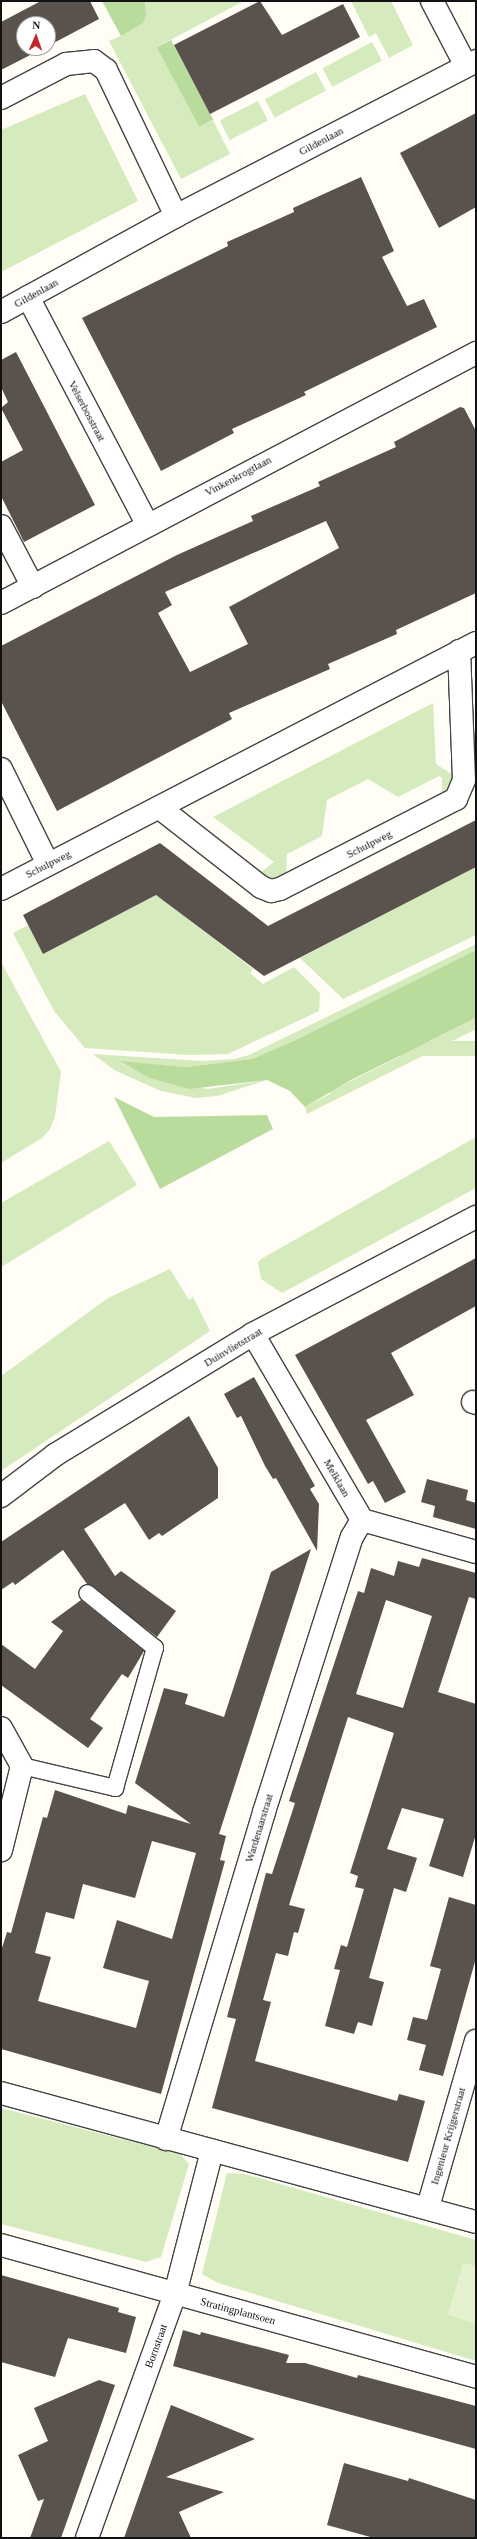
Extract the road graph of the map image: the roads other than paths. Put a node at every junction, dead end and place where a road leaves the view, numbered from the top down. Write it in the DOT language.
graph roads {
  1 [pos="432,1"];
  2 [pos="471,63"];
  3 [pos="1,98"];
  4 [pos="176,216"];
  5 [pos="28,297"];
  6 [pos="1,312"];
  7 [pos="476,353"];
  8 [pos="146,524"];
  9 [pos="1,526"];
  10 [pos="32,587"];
  11 [pos="1,603"];
  12 [pos="468,647"];
  13 [pos="1,769"];
  14 [pos="160,808"];
  15 [pos="48,864"];
  16 [pos="1,889"];
  17 [pos="476,1217"];
  18 [pos="253,1334"];
  19 [pos="1,1496"];
  20 [pos="362,1520"];
  21 [pos="476,1552"];
  22 [pos="87,1593"];
  23 [pos="1,1728"];
  24 [pos="22,1766"];
  25 [pos="1,1850"];
  26 [pos="476,2041"];
  27 [pos="1,2093"];
  28 [pos="166,2139"];
  29 [pos="212,2150"];
  30 [pos="428,2207"];
  31 [pos="476,2222"];
  32 [pos="1,2245"];
  33 [pos="175,2294"];
  34 [pos="476,2377"];
  35 [pos="87,2538"];
  1 -- 2 [label="street, Gildenlaan"];
  2 -- 4 [label="street, Gildenlaan"];
  3 -- 4 [label="street"];
  4 -- 5 [label="street, Gildenlaan"];
  5 -- 6 [label="street, Gildenlaan"];
  5 -- 8 [label="street, Velserbosstraat"];
  7 -- 8 [label="street, Vinkenkrogtlaan"];
  8 -- 10 [label="street, Vinkenkrogtlaan"];
  9 -- 10 [label="street"];
  10 -- 11 [label="street, Vinkenkrogtlaan"];
  12 -- 14 [label="street, Schulpweg"];
  12 -- 14 [label="street, Schulpweg"];
  13 -- 15 [label="street"];
  14 -- 15 [label="street, Schulpweg"];
  15 -- 16 [label="street, Schulpweg"];
  17 -- 18 [label="street, Duinvlietstraat"];
  18 -- 19 [label="street, Duinvlietstraat"];
  18 -- 20 [label="street, Melklaan"];
  20 -- 21 [label="street"];
  20 -- 28 [label="street, Wardenaarstraat"];
  22 -- 24 [label="lane"];
  23 -- 24 [label="street"];
  24 -- 25 [label="street"];
  26 -- 30 [label="street, Ingenieur Krijgerstraat"];
  27 -- 28 [label="street"];
  28 -- 29 [label="street"];
  29 -- 30 [label="street"];
  29 -- 33 [label="street, Bornstraat"];
  30 -- 31 [label="street"];
  32 -- 33 [label="street, Stratingplantsoen"];
  33 -- 34 [label="street, Stratingplantsoen"];
  33 -- 35 [label="street, Bornstraat"];
}
